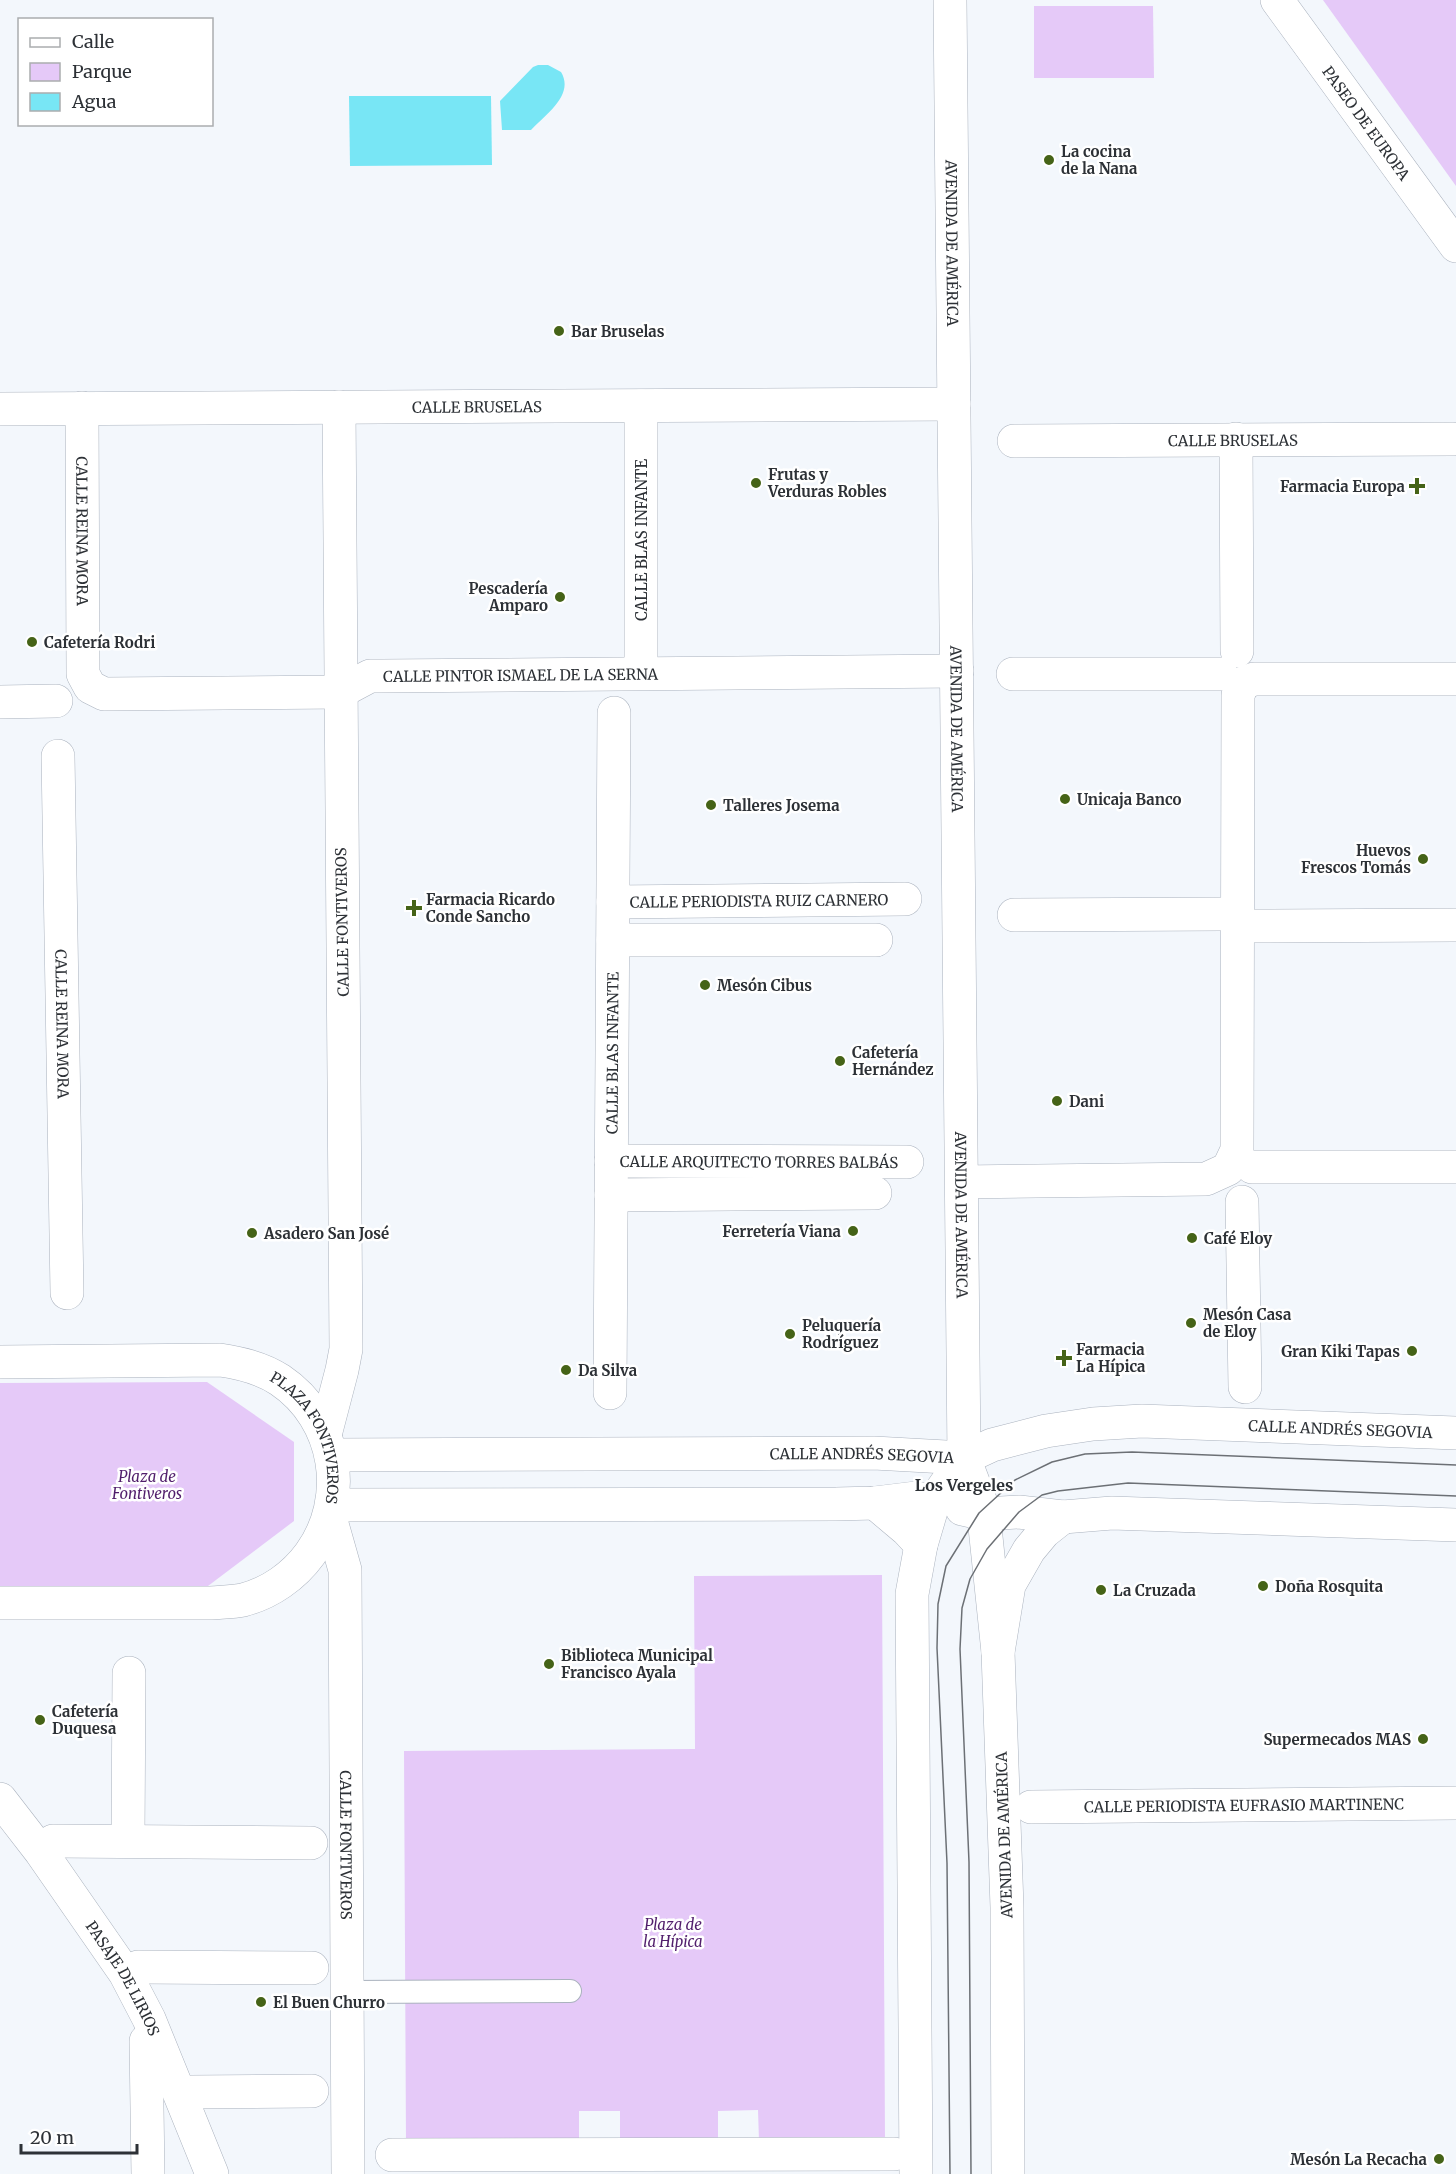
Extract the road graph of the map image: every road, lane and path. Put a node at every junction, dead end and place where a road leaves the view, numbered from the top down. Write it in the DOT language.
graph roads {
  1 [pos="950,0"];
  2 [pos="1277,0"];
  3 [pos="1456,246"];
  4 [pos="954,404"];
  5 [pos="640,406"];
  6 [pos="339,407"];
  7 [pos="82,408"];
  8 [pos="0,409"];
  9 [pos="1453,439"];
  10 [pos="1236,440"];
  11 [pos="1014,441"];
  12 [pos="1233,669"];
  13 [pos="957,671"];
  14 [pos="641,673"];
  15 [pos="1013,674"];
  16 [pos="1456,679"];
  17 [pos="90,687"];
  18 [pos="340,692"];
  19 [pos="56,701"];
  20 [pos="0,702"];
  21 [pos="614,713"];
  22 [pos="58,756"];
  23 [pos="905,899"];
  24 [pos="613,902"];
  25 [pos="1221,914"];
  26 [pos="1014,915"];
  27 [pos="1454,925"];
  28 [pos="1251,926"];
  29 [pos="612,940"];
  30 [pos="876,940"];
  31 [pos="611,1161"];
  32 [pos="907,1162"];
  33 [pos="1456,1167"];
  34 [pos="1240,1168"];
  35 [pos="962,1182"];
  36 [pos="876,1193"];
  37 [pos="611,1195"];
  38 [pos="1242,1202"];
  39 [pos="67,1293"];
  40 [pos="0,1362"];
  41 [pos="1245,1387"];
  42 [pos="610,1393"];
  43 [pos="1456,1433"];
  44 [pos="328,1445"];
  45 [pos="964,1458"];
  46 [pos="934,1501"];
  47 [pos="874,1503"];
  48 [pos="331,1511"];
  49 [pos="984,1514"];
  50 [pos="1064,1517"];
  51 [pos="1456,1525"];
  52 [pos="921,1545"];
  53 [pos="0,1603"];
  54 [pos="998,1652"];
  55 [pos="129,1673"];
  56 [pos="0,1799"];
  57 [pos="1456,1803"];
  58 [pos="1031,1807"];
  59 [pos="53,1841"];
  60 [pos="129,1841"];
  61 [pos="311,1843"];
  62 [pos="138,1967"];
  63 [pos="312,1968"];
  64 [pos="570,1991"];
  65 [pos="347,1992"];
  66 [pos="146,2041"];
  67 [pos="191,2091"];
  68 [pos="312,2091"];
  69 [pos="393,2155"];
  70 [pos="905,2164"];
  71 [pos="148,2174"];
  72 [pos="212,2174"];
  73 [pos="348,2174"];
  74 [pos="1008,2174"];
  1 -- 4 [label="street, AVENIDA DE AMÉRICA"];
  2 -- 3 [label="street, PASEO DE EUROPA"];
  4 -- 5 [label="street, CALLE BRUSELAS"];
  4 -- 13 [label="street, AVENIDA DE AMÉRICA"];
  5 -- 6 [label="street, CALLE BRUSELAS"];
  5 -- 14 [label="street, CALLE BLAS INFANTE"];
  6 -- 7 [label="street, CALLE BRUSELAS"];
  6 -- 18 [label="street, CALLE FONTIVEROS"];
  7 -- 8 [label="street, CALLE BRUSELAS"];
  7 -- 17 [label="street, CALLE REINA MORA"];
  9 -- 10 [label="street, CALLE BRUSELAS"];
  10 -- 11 [label="street, CALLE BRUSELAS"];
  10 -- 12 [label="street"];
  12 -- 15 [label="street"];
  12 -- 16 [label="street"];
  12 -- 34 [label="street"];
  13 -- 14 [label="street, CALLE PINTOR ISMAEL DE LA SERNA"];
  13 -- 35 [label="street, AVENIDA DE AMÉRICA"];
  14 -- 18 [label="street, CALLE PINTOR ISMAEL DE LA SERNA"];
  17 -- 18 [label="street, CALLE PINTOR ISMAEL DE LA SERNA"];
  18 -- 44 [label="street, CALLE FONTIVEROS"];
  19 -- 20 [label="street"];
  21 -- 24 [label="street, CALLE BLAS INFANTE"];
  22 -- 39 [label="street, CALLE REINA MORA"];
  23 -- 24 [label="street, CALLE PERIODISTA RUIZ CARNERO"];
  24 -- 29 [label="street, CALLE BLAS INFANTE"];
  25 -- 26 [label="street"];
  27 -- 28 [label="street"];
  29 -- 30 [label="street"];
  29 -- 31 [label="street, CALLE BLAS INFANTE"];
  31 -- 32 [label="street, CALLE ARQUITECTO TORRES BALBÁS"];
  31 -- 37 [label="street, CALLE BLAS INFANTE"];
  33 -- 34 [label="street"];
  34 -- 35 [label="street"];
  35 -- 45 [label="street, AVENIDA DE AMÉRICA"];
  36 -- 37 [label="street"];
  37 -- 42 [label="street, CALLE BLAS INFANTE"];
  38 -- 41 [label="street"];
  40 -- 44 [label="street, PLAZA FONTIVEROS"];
  43 -- 45 [label="street, CALLE ANDRÉS SEGOVIA"];
  44 -- 45 [label="street, CALLE ANDRÉS SEGOVIA"];
  44 -- 48 [label="street, PLAZA FONTIVEROS"];
  45 -- 46 [label="street"];
  45 -- 49 [label="street"];
  46 -- 47 [label="street"];
  46 -- 49 [label="street"];
  46 -- 52 [label="street"];
  47 -- 48 [label="street"];
  47 -- 52 [label="street"];
  48 -- 53 [label="street, PLAZA FONTIVEROS"];
  48 -- 65 [label="street, CALLE FONTIVEROS"];
  49 -- 50 [label="street"];
  49 -- 54 [label="street"];
  50 -- 51 [label="street"];
  50 -- 54 [label="street, AVENIDA DE AMÉRICA"];
  52 -- 70 [label="street"];
  54 -- 74 [label="street, AVENIDA DE AMÉRICA"];
  55 -- 60 [label="street"];
  56 -- 72 [label="street, PASAJE DE LIRIOS"];
  57 -- 58 [label="street, CALLE PERIODISTA EUFRASIO MARTINENC"];
  59 -- 60 [label="street"];
  60 -- 61 [label="street"];
  62 -- 63 [label="street"];
  64 -- 65 [label="lane"];
  65 -- 73 [label="street, CALLE FONTIVEROS"];
  66 -- 71 [label="street, PASAJE DE LIRIOS"];
  67 -- 68 [label="street"];
  69 -- 70 [label="street"];
}
